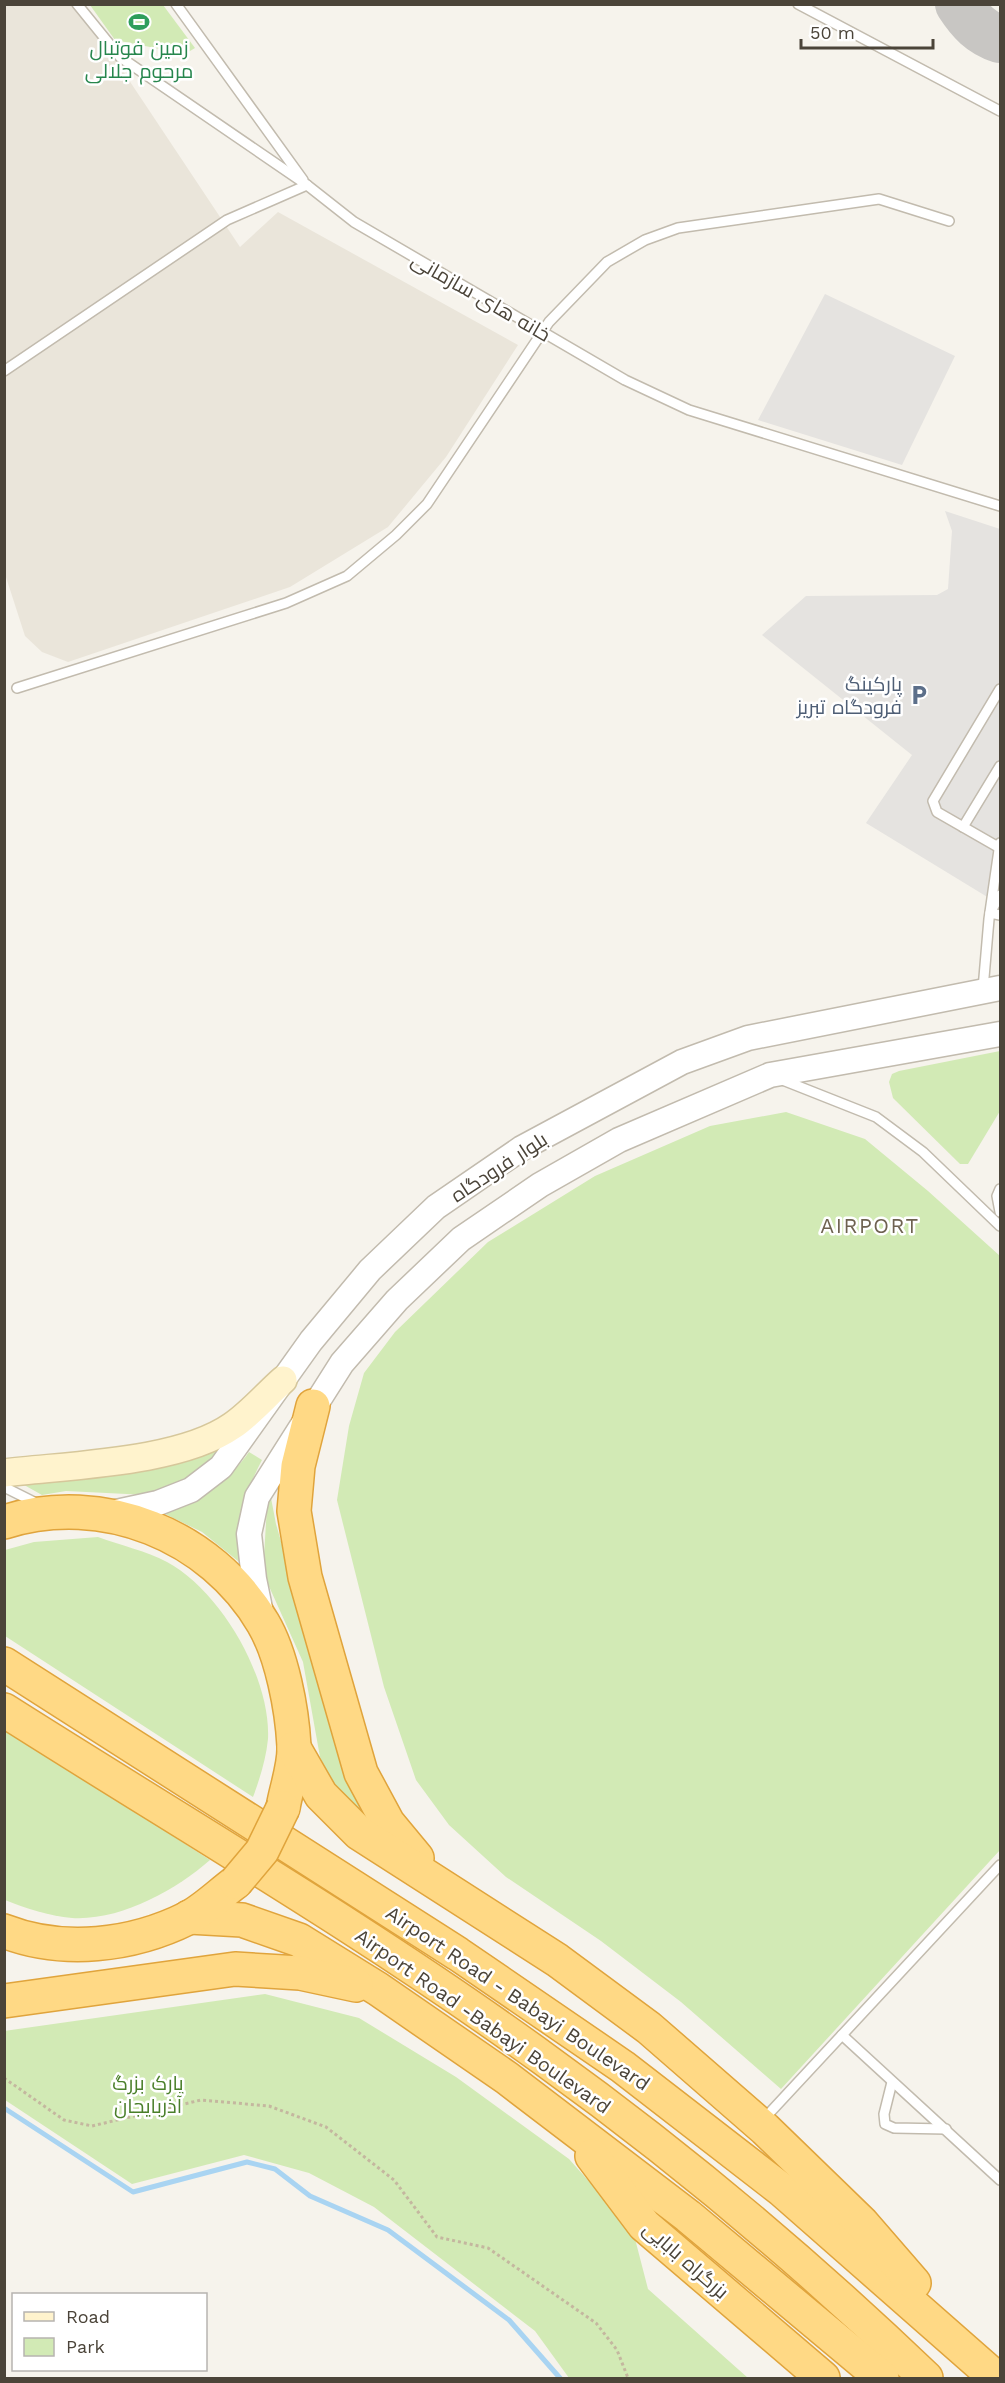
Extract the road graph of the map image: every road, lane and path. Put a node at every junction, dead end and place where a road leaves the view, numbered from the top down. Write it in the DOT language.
graph roads {
  1 [pos="77,4"];
  2 [pos="176,4"];
  3 [pos="798,4"];
  4 [pos="1000,111"];
  5 [pos="307,185"];
  6 [pos="949,221"];
  7 [pos="542,332"];
  8 [pos="4,371"];
  9 [pos="1000,506"];
  10 [pos="17,688"];
  11 [pos="1000,689"];
  12 [pos="1000,766"];
  13 [pos="963,827"];
  14 [pos="999,845"];
  15 [pos="1000,895"];
  16 [pos="990,913"];
  17 [pos="1000,915"];
  18 [pos="991,990"];
  19 [pos="1000,1034"];
  20 [pos="770,1076"];
  21 [pos="1000,1189"];
  22 [pos="1000,1212"];
  23 [pos="1000,1226"];
  24 [pos="283,1380"];
  25 [pos="313,1406"];
  26 [pos="4,1473"];
  27 [pos="4,1487"];
  28 [pos="60,1512"];
  29 [pos="107,1514"];
  30 [pos="4,1522"];
  31 [pos="264,1624"];
  32 [pos="4,1664"];
  33 [pos="4,1710"];
  34 [pos="294,1748"];
  35 [pos="1000,1865"];
  36 [pos="437,1883"];
  37 [pos="189,1917"];
  38 [pos="12,1939"];
  39 [pos="378,1989"];
  40 [pos="4,2001"];
  41 [pos="842,2035"];
  42 [pos="4,2078"];
  43 [pos="892,2082"];
  44 [pos="568,2124"];
  45 [pos="759,2124"];
  46 [pos="946,2129"];
  47 [pos="1000,2181"];
  48 [pos="628,2379"];
  49 [pos="823,2379"];
  50 [pos="882,2379"];
  51 [pos="926,2379"];
  52 [pos="997,2379"];
  1 -- 5 [label="lane"];
  2 -- 5 [label="lane"];
  3 -- 4 [label="lane"];
  5 -- 7 [label="lane, خانه های سازمانی"];
  5 -- 8 [label="lane"];
  6 -- 7 [label="lane"];
  7 -- 9 [label="lane, خانه های سازمانی"];
  7 -- 10 [label="lane"];
  11 -- 13 [label="lane"];
  12 -- 13 [label="lane"];
  13 -- 14 [label="lane"];
  14 -- 16 [label="lane"];
  15 -- 16 [label="lane"];
  16 -- 17 [label="lane"];
  16 -- 18 [label="lane"];
  18 -- 24 [label="street, بلوار فرودگاه"];
  19 -- 20 [label="street, بلوار فرودگاه"];
  20 -- 23 [label="lane"];
  20 -- 25 [label="street, بلوار فرودگاه"];
  21 -- 22 [label="lane"];
  24 -- 26 [label="main road"];
  24 -- 29 [label="street, بلوار فرودگاه"];
  25 -- 31 [label="street, بلوار فرودگاه"];
  25 -- 36 [label="highway"];
  27 -- 28 [label="lane"];
  28 -- 29 [label="highway"];
  28 -- 30 [label="highway"];
  29 -- 31 [label="highway"];
  31 -- 34 [label="highway"];
  32 -- 52 [label="highway, Airport Road - Babayi Boulevard"];
  33 -- 51 [label="highway, Airport Road -Babayi Boulevard"];
  34 -- 36 [label="highway"];
  34 -- 37 [label="highway, bridge"];
  35 -- 41 [label="lane"];
  36 -- 45 [label="highway"];
  37 -- 38 [label="highway"];
  37 -- 39 [label="highway"];
  39 -- 40 [label="highway"];
  39 -- 44 [label="highway"];
  41 -- 43 [label="lane"];
  41 -- 45 [label="lane"];
  42 -- 48 [label="path"];
  43 -- 46 [label="lane"];
  43 -- 46 [label="lane"];
  44 -- 49 [label="highway, بزرگراه بابایی"];
  44 -- 50 [label="highway"];
  45 -- 52 [label="highway"];
  46 -- 47 [label="lane"];
}
